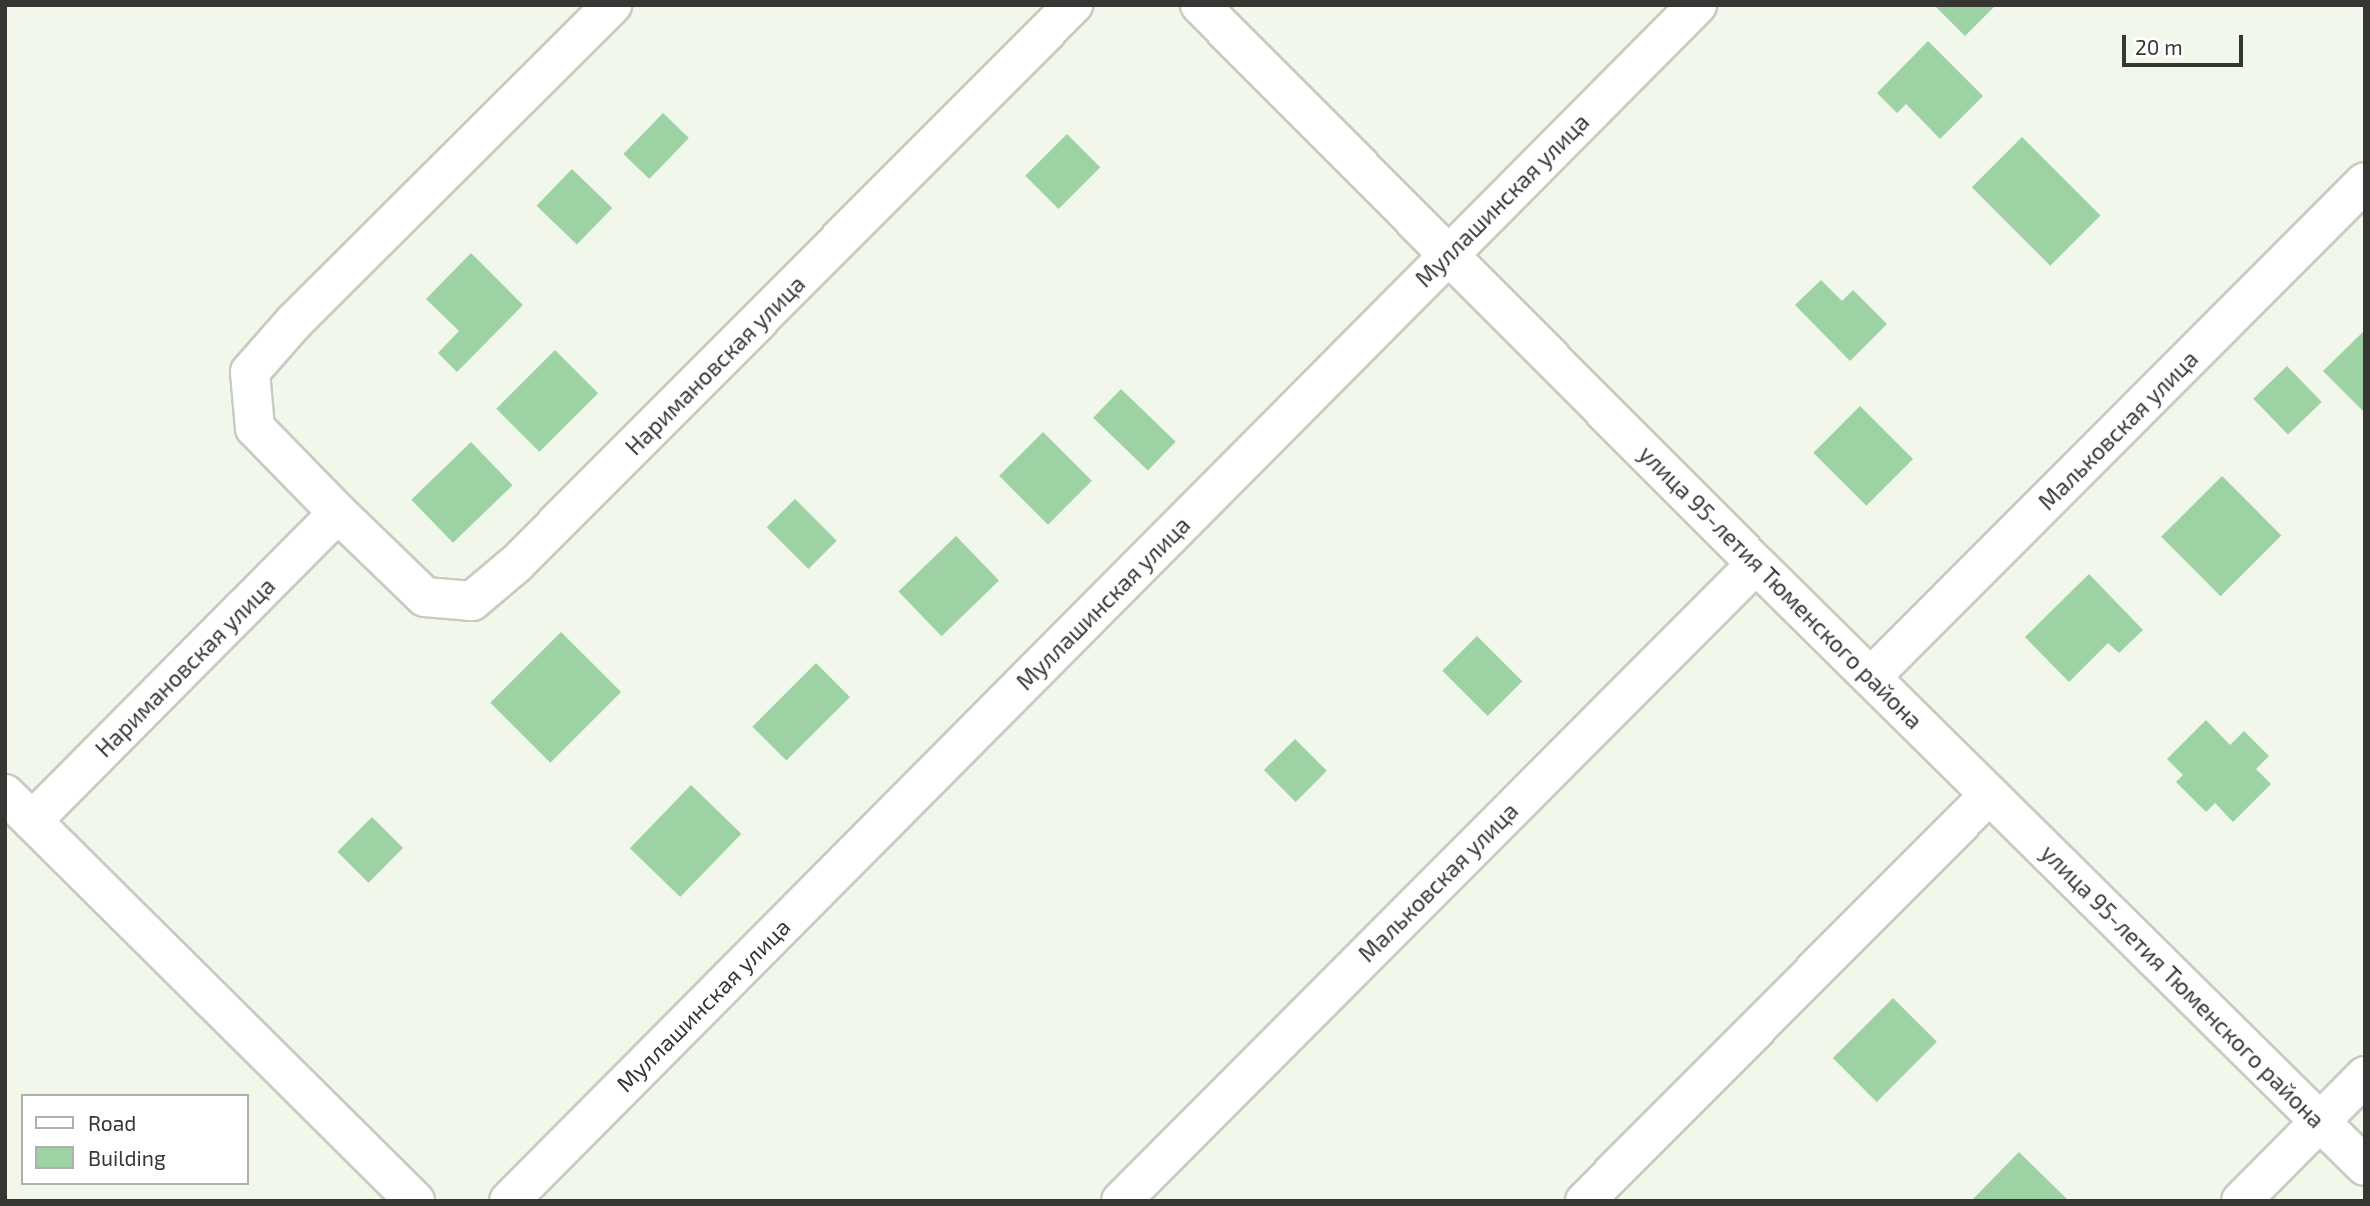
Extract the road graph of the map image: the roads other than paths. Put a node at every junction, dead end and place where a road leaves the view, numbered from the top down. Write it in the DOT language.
graph roads {
  1 [pos="611,5"];
  2 [pos="1073,5"];
  3 [pos="1200,5"];
  4 [pos="1697,5"];
  5 [pos="2365,182"];
  6 [pos="1449,254"];
  7 [pos="338,513"];
  8 [pos="1756,564"];
  9 [pos="1871,677"];
  10 [pos="5,794"];
  11 [pos="1989,794"];
  12 [pos="33,821"];
  13 [pos="2365,1076"];
  14 [pos="2320,1121"];
  15 [pos="2365,1166"];
  16 [pos="415,1201"];
  17 [pos="509,1201"];
  18 [pos="1121,1201"];
  19 [pos="1585,1201"];
  20 [pos="2241,1201"];
  1 -- 7 [label="street, Наримановская улица"];
  2 -- 7 [label="street, Наримановская улица"];
  3 -- 6 [label="street, улица 95-летия Тюменского района"];
  4 -- 6 [label="street, Муллашинская улица"];
  5 -- 9 [label="street, Мальковская улица"];
  6 -- 8 [label="street, улица 95-летия Тюменского района"];
  6 -- 17 [label="street, Муллашинская улица"];
  7 -- 12 [label="street, Наримановская улица"];
  8 -- 9 [label="street, улица 95-летия Тюменского района"];
  8 -- 18 [label="street, Мальковская улица"];
  9 -- 11 [label="street, улица 95-летия Тюменского района"];
  10 -- 12 [label="street"];
  11 -- 14 [label="street, улица 95-летия Тюменского района"];
  11 -- 19 [label="street"];
  12 -- 16 [label="street"];
  13 -- 14 [label="street"];
  14 -- 15 [label="street, улица 95-летия Тюменского района"];
  14 -- 20 [label="street"];
}
